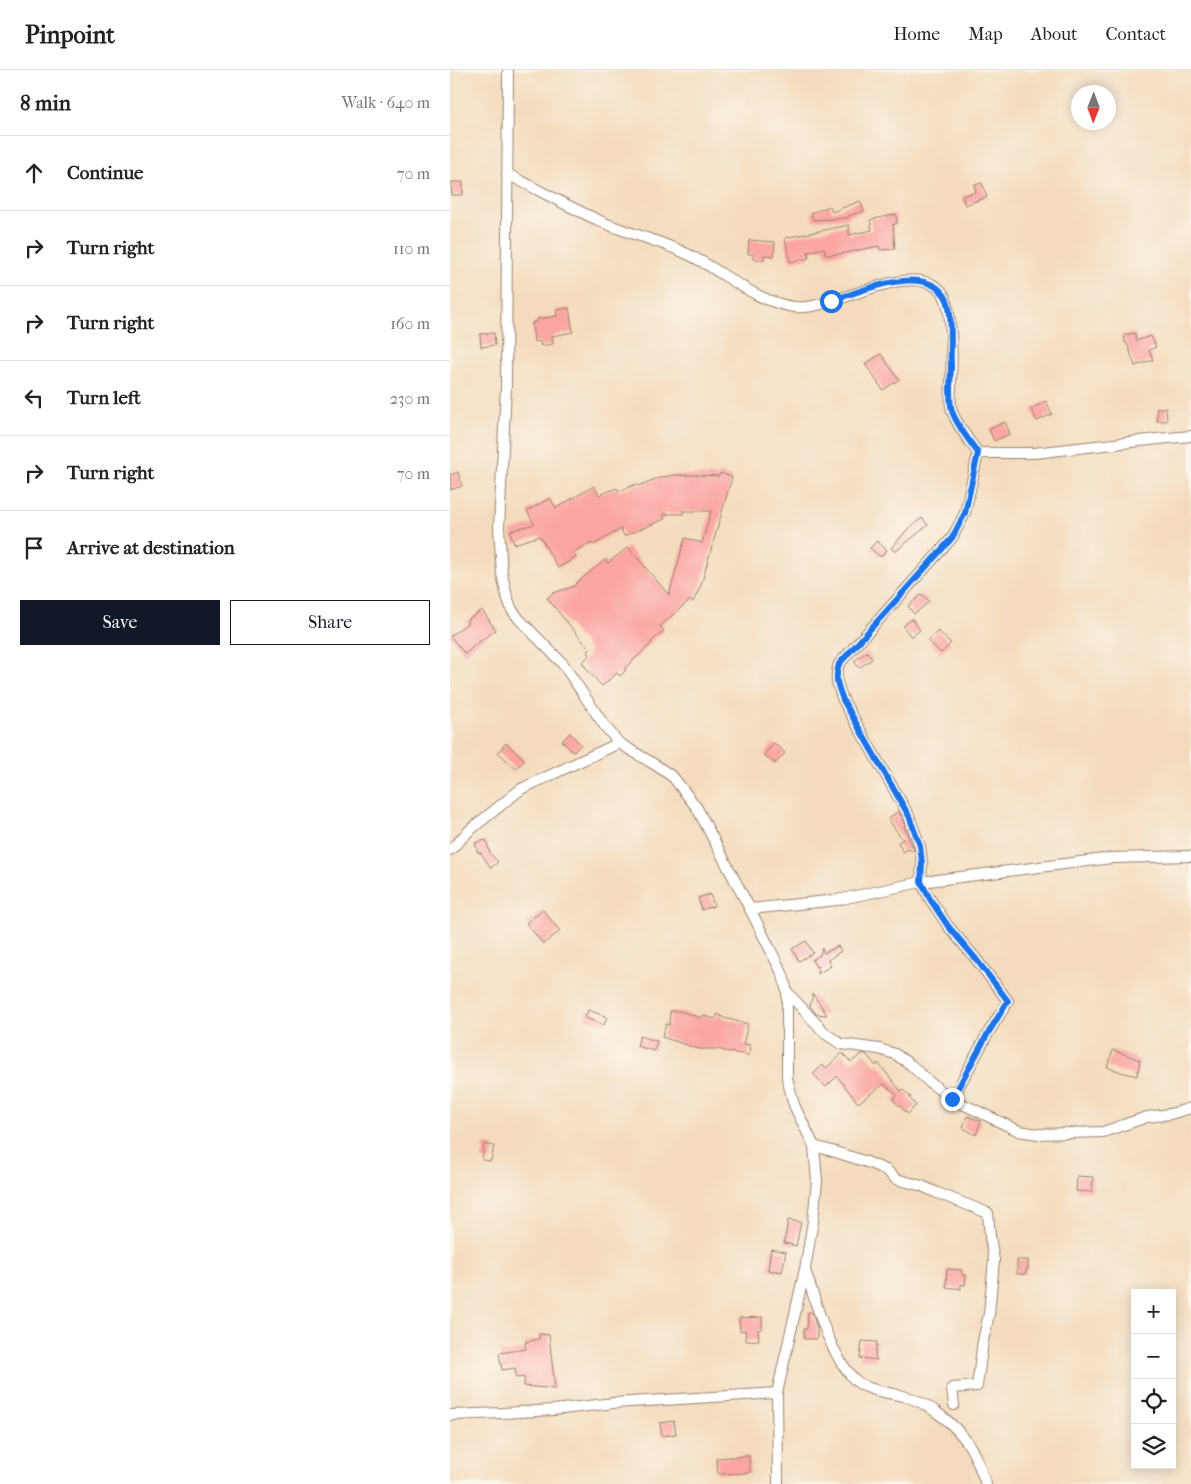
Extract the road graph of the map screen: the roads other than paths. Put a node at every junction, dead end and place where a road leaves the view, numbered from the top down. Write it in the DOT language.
graph roads {
  1 [pos="508,70"];
  2 [pos="507,174"];
  3 [pos="1191,436"];
  4 [pos="978,453"];
  5 [pos="619,744"];
  6 [pos="450,850"];
  7 [pos="1191,856"];
  8 [pos="921,882"];
  9 [pos="750,909"];
  10 [pos="787,992"];
  11 [pos="952,1099"];
  12 [pos="1191,1108"];
  13 [pos="814,1146"];
  14 [pos="805,1269"];
  15 [pos="777,1393"];
  16 [pos="954,1405"];
  17 [pos="450,1415"];
  18 [pos="778,1484"];
  19 [pos="986,1484"];
  1 -- 2 [label="street"];
  2 -- 4 [label="street"];
  2 -- 5 [label="street"];
  3 -- 4 [label="street"];
  4 -- 8 [label="street"];
  5 -- 6 [label="street"];
  5 -- 9 [label="street"];
  7 -- 8 [label="street"];
  8 -- 9 [label="street"];
  8 -- 11 [label="street"];
  9 -- 10 [label="street"];
  10 -- 11 [label="street"];
  10 -- 13 [label="street"];
  11 -- 12 [label="street"];
  13 -- 14 [label="street"];
  13 -- 16 [label="street"];
  14 -- 15 [label="street"];
  14 -- 19 [label="street"];
  15 -- 17 [label="street"];
  15 -- 18 [label="street"];
}
